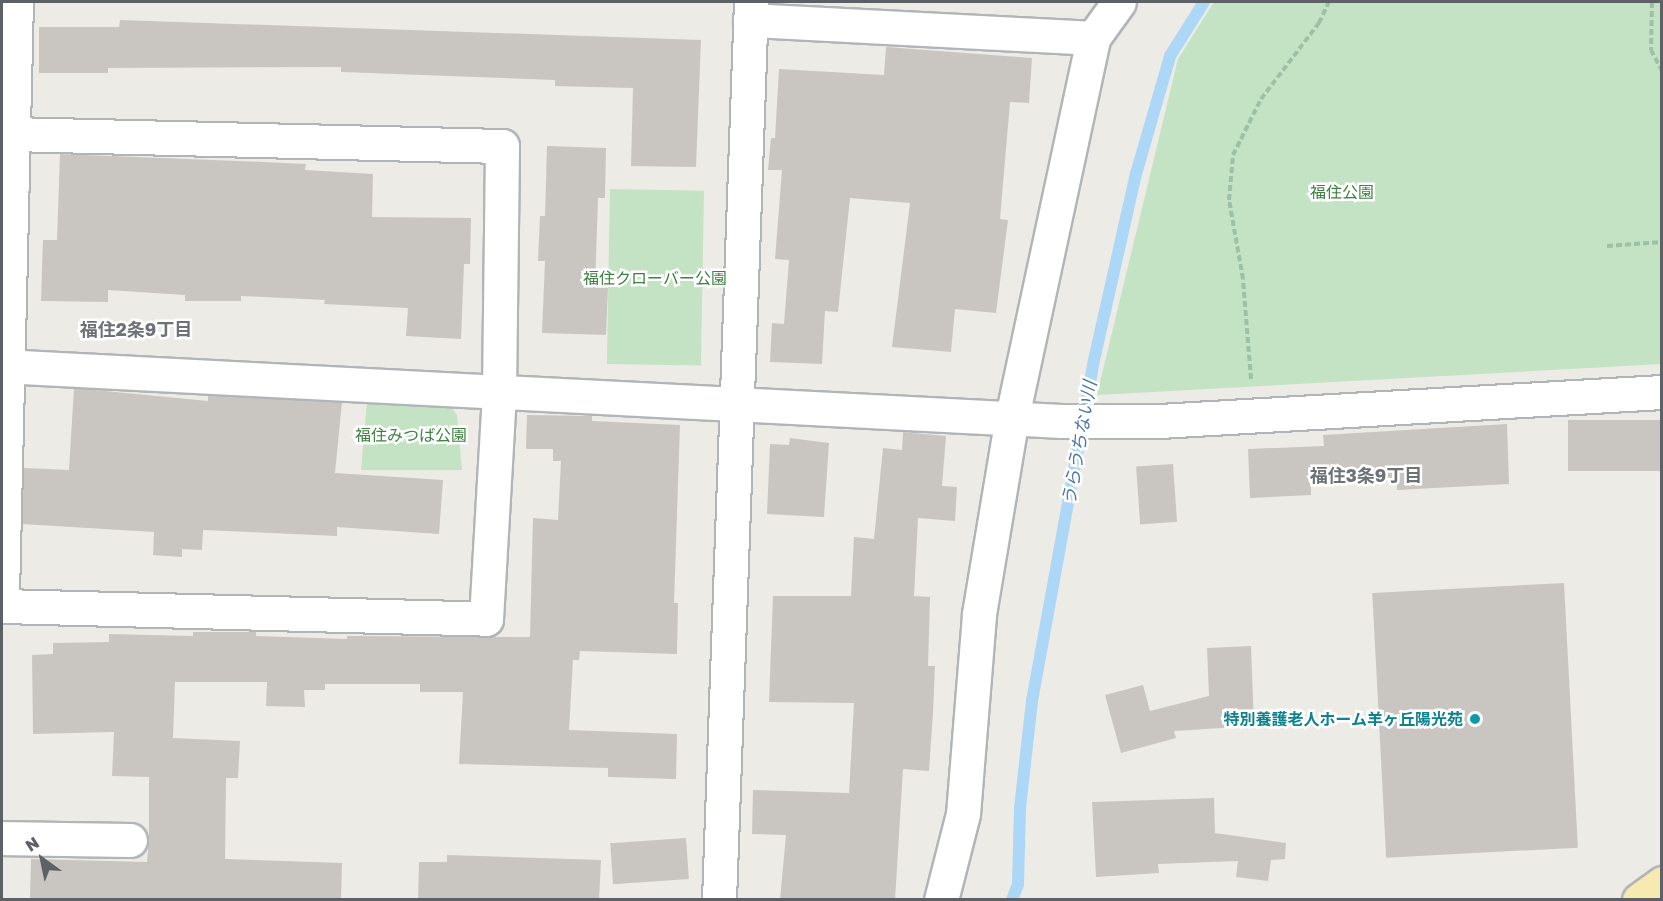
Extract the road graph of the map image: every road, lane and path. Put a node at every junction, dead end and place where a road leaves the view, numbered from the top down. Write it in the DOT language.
graph roads {
  1 [pos="16,2"];
  2 [pos="1119,2"];
  3 [pos="1329,2"];
  4 [pos="1652,2"];
  5 [pos="750,11"];
  6 [pos="1093,38"];
  7 [pos="1662,71"];
  8 [pos="14,134"];
  9 [pos="1662,242"];
  10 [pos="1607,246"];
  11 [pos="4,366"];
  12 [pos="1662,392"];
  13 [pos="498,393"];
  14 [pos="738,406"];
  15 [pos="1254,416"];
  16 [pos="1012,417"];
  17 [pos="2,594"];
  18 [pos="2,606"];
  19 [pos="2,838"];
  20 [pos="130,840"];
  21 [pos="1662,883"];
  22 [pos="719,900"];
  23 [pos="941,900"];
  24 [pos="1639,900"];
  1 -- 8 [label="street"];
  2 -- 6 [label="street"];
  3 -- 15 [label="path"];
  4 -- 7 [label="path"];
  5 -- 6 [label="street"];
  5 -- 14 [label="street"];
  6 -- 16 [label="street"];
  8 -- 11 [label="street"];
  8 -- 13 [label="street"];
  9 -- 10 [label="path"];
  11 -- 13 [label="street"];
  11 -- 17 [label="street"];
  12 -- 15 [label="street"];
  13 -- 14 [label="street"];
  13 -- 18 [label="street"];
  14 -- 16 [label="street"];
  14 -- 22 [label="street"];
  15 -- 16 [label="street"];
  16 -- 23 [label="street"];
  19 -- 20 [label="street"];
  21 -- 24 [label="main road"];
}
